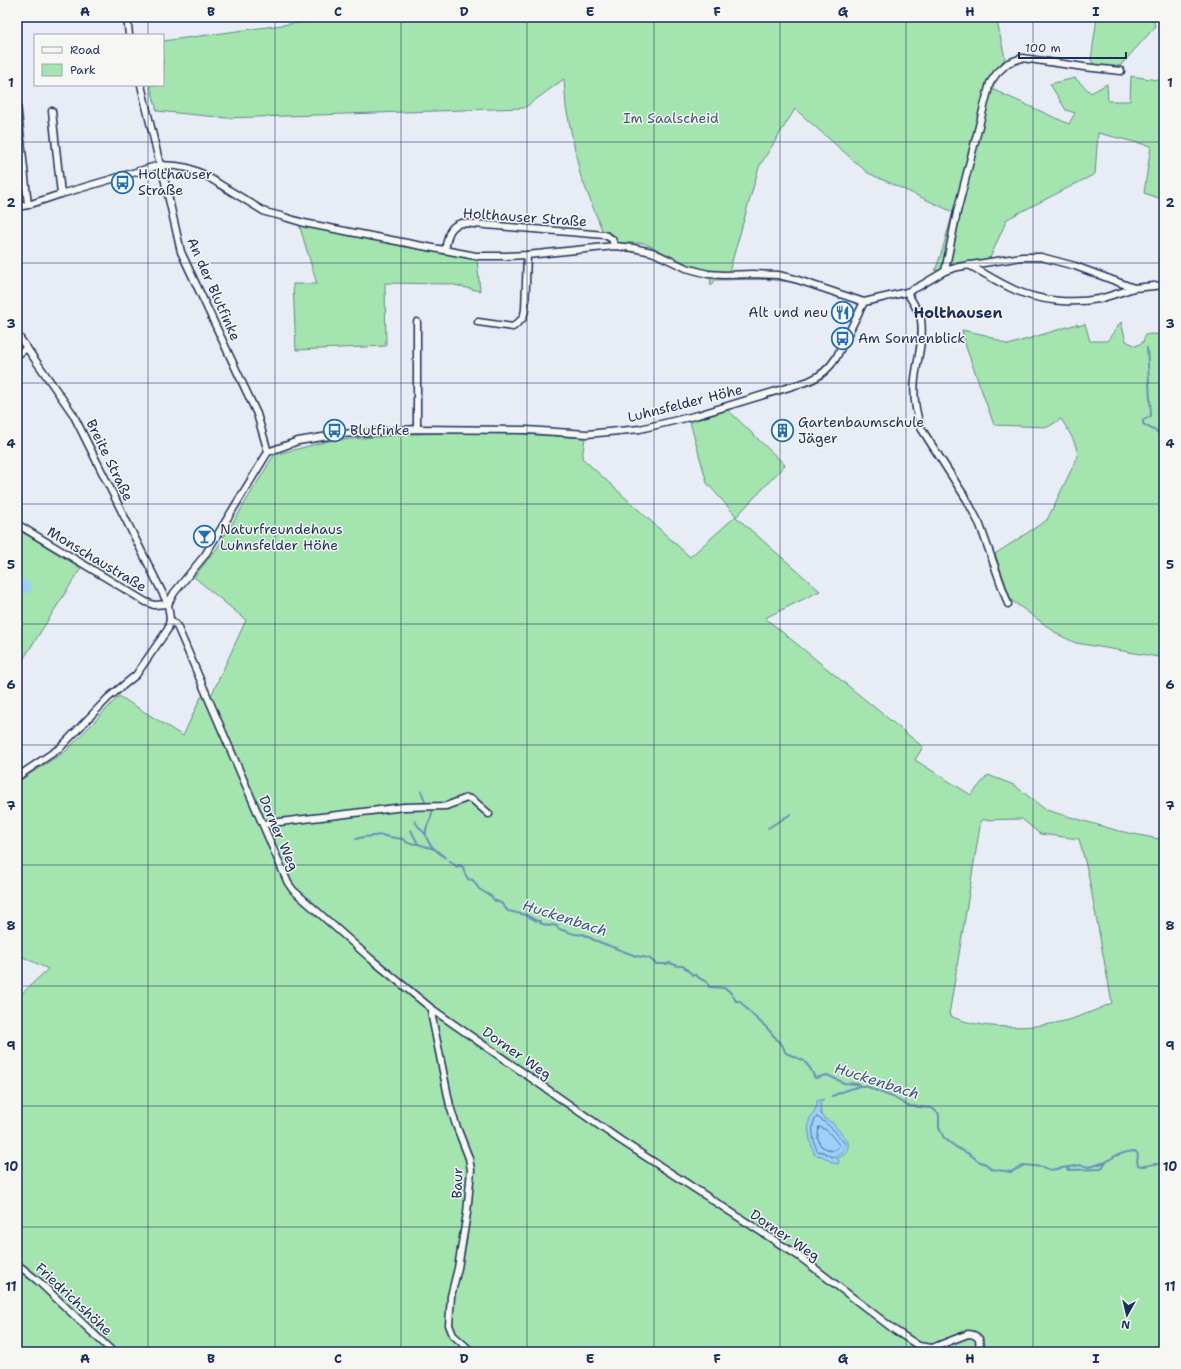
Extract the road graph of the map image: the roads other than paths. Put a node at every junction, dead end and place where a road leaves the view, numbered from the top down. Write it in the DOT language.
graph roads {
  1 [pos="127,17"];
  2 [pos="129,34"];
  3 [pos="1121,71"];
  4 [pos="141,86"];
  5 [pos="17,104"];
  6 [pos="52,111"];
  7 [pos="160,165"];
  8 [pos="61,194"];
  9 [pos="28,205"];
  10 [pos="17,207"];
  11 [pos="616,246"];
  12 [pos="445,250"];
  13 [pos="528,256"];
  14 [pos="969,265"];
  15 [pos="945,271"];
  16 [pos="1164,284"];
  17 [pos="1134,288"];
  18 [pos="907,292"];
  19 [pos="864,302"];
  20 [pos="417,322"];
  21 [pos="478,322"];
  22 [pos="17,334"];
  23 [pos="27,348"];
  24 [pos="17,355"];
  25 [pos="417,429"];
  26 [pos="268,452"];
  27 [pos="17,524"];
  28 [pos="168,604"];
  29 [pos="1008,604"];
  30 [pos="170,619"];
  31 [pos="17,777"];
  32 [pos="489,814"];
  33 [pos="263,824"];
  34 [pos="432,1009"];
  35 [pos="17,1264"];
  36 [pos="113,1352"];
  37 [pos="472,1352"];
  38 [pos="980,1352"];
  1 -- 2 [label="street"];
  3 -- 15 [label="street"];
  4 -- 7 [label="street, An der Blutfinke"];
  5 -- 9 [label="street"];
  6 -- 8 [label="street"];
  7 -- 8 [label="street, Holthauser Straße"];
  7 -- 12 [label="street, Holthauser Straße"];
  7 -- 26 [label="street, An der Blutfinke"];
  8 -- 9 [label="street, Holthauser Straße"];
  9 -- 10 [label="street, Holthauser Straße"];
  11 -- 12 [label="street, Holthauser Straße"];
  11 -- 13 [label="street, Holthauser Straße"];
  11 -- 19 [label="street, Holthauser Straße"];
  12 -- 13 [label="street, Holthauser Straße"];
  13 -- 21 [label="street"];
  14 -- 15 [label="street"];
  14 -- 17 [label="street"];
  14 -- 17 [label="street"];
  15 -- 18 [label="street"];
  16 -- 17 [label="street"];
  18 -- 19 [label="street"];
  18 -- 29 [label="street"];
  19 -- 25 [label="street, Luhnsfelder Höhe"];
  20 -- 25 [label="street"];
  22 -- 23 [label="street, Breite Straße"];
  23 -- 24 [label="street"];
  23 -- 28 [label="street, Breite Straße"];
  25 -- 26 [label="street, Luhnsfelder Höhe"];
  26 -- 28 [label="street"];
  27 -- 28 [label="street, Monschaustraße"];
  28 -- 30 [label="street, Breite Straße"];
  30 -- 31 [label="street"];
  30 -- 33 [label="street, Dorner Weg"];
  32 -- 33 [label="street"];
  33 -- 34 [label="street, Dorner Weg"];
  34 -- 37 [label="street, Baur"];
  34 -- 38 [label="street, Dorner Weg"];
  35 -- 36 [label="street, Friedrichshöhe"];
}
